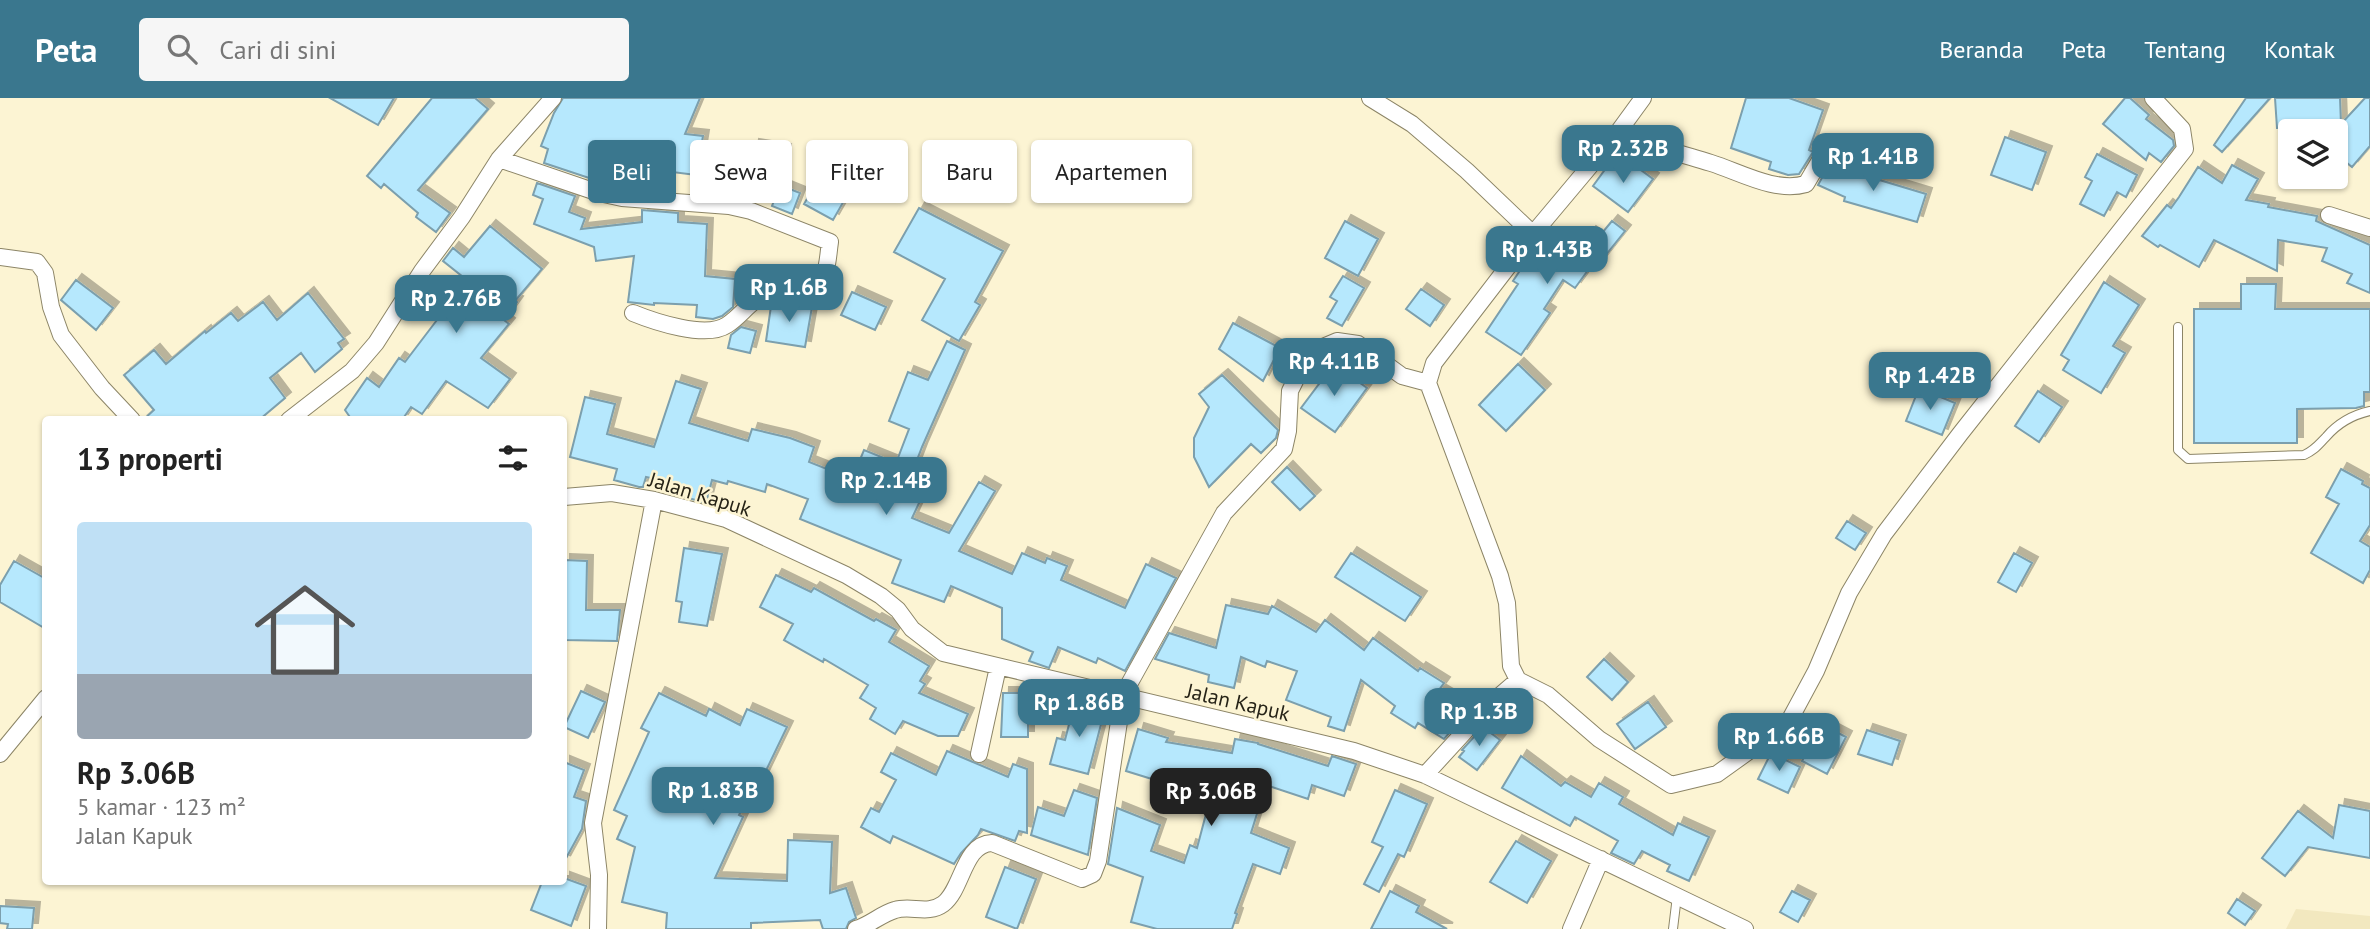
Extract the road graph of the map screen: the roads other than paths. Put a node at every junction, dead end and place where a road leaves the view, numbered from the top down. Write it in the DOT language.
graph roads {
  1 [pos="553,98"];
  2 [pos="1370,98"];
  3 [pos="1643,98"];
  4 [pos="2153,98"];
  5 [pos="1616,135"];
  6 [pos="499,159"];
  7 [pos="1881,160"];
  8 [pos="2329,215"];
  9 [pos="2370,228"];
  10 [pos="1533,234"];
  11 [pos="0,257"];
  12 [pos="633,313"];
  13 [pos="2178,327"];
  14 [pos="1428,383"];
  15 [pos="2370,411"];
  16 [pos="128,416"];
  17 [pos="294,416"];
  18 [pos="567,497"];
  19 [pos="654,500"];
  20 [pos="998,667"];
  21 [pos="1518,680"];
  22 [pos="1123,695"];
  23 [pos="42,703"];
  24 [pos="0,754"];
  25 [pos="979,754"];
  26 [pos="1425,775"];
  27 [pos="1601,859"];
  28 [pos="1677,896"];
  29 [pos="1739,928"];
  30 [pos="598,929"];
  31 [pos="856,929"];
  32 [pos="1571,929"];
  33 [pos="1673,929"];
  1 -- 6 [label="street"];
  2 -- 10 [label="street"];
  3 -- 5 [label="street"];
  4 -- 21 [label="street"];
  5 -- 7 [label="street"];
  5 -- 10 [label="street"];
  6 -- 12 [label="street"];
  6 -- 17 [label="street"];
  8 -- 9 [label="street"];
  10 -- 14 [label="street"];
  11 -- 16 [label="street"];
  13 -- 15 [label="lane"];
  14 -- 21 [label="street"];
  14 -- 22 [label="street"];
  18 -- 19 [label="street, Jalan Kapuk"];
  19 -- 20 [label="street, Jalan Kapuk"];
  19 -- 30 [label="street"];
  20 -- 22 [label="street, Jalan Kapuk"];
  20 -- 25 [label="street"];
  21 -- 26 [label="street"];
  22 -- 26 [label="street, Jalan Kapuk"];
  22 -- 31 [label="street"];
  23 -- 24 [label="street"];
  26 -- 27 [label="street, Jalan Kapuk"];
  27 -- 28 [label="street, Jalan Kapuk"];
  27 -- 32 [label="street"];
  28 -- 29 [label="street, Jalan Kapuk"];
  28 -- 33 [label="lane"];
}
